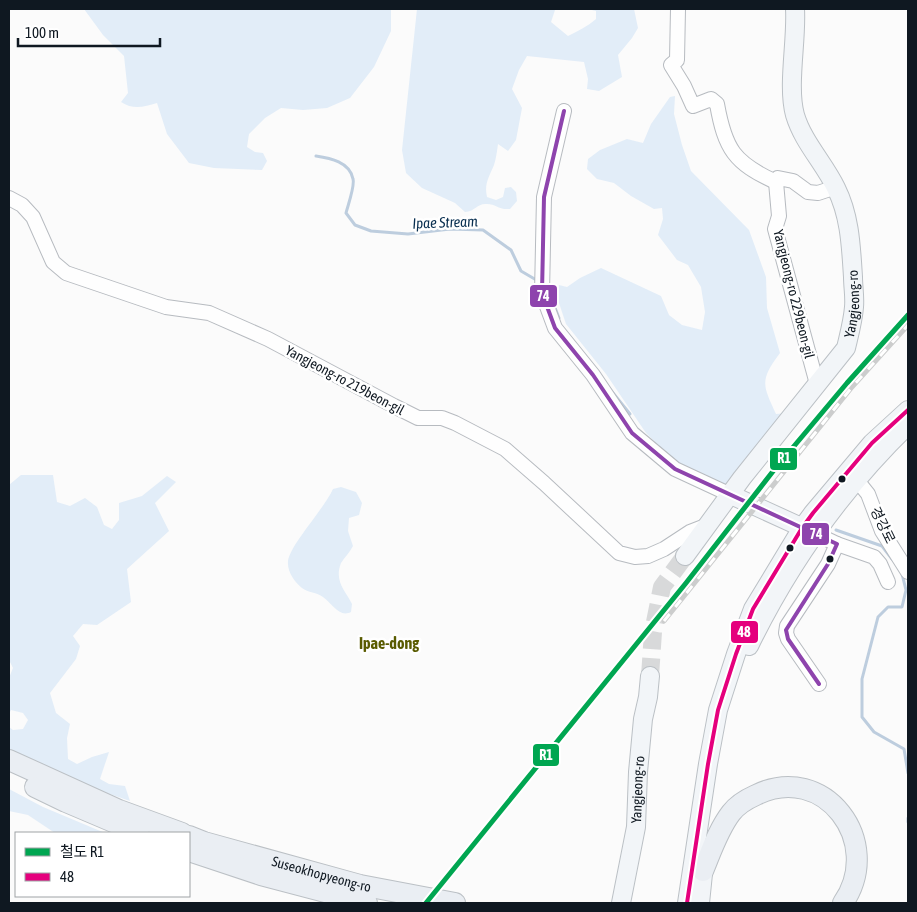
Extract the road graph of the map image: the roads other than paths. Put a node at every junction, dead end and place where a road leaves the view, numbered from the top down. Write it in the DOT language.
graph roads {
  1 [pos="678,9"];
  2 [pos="795,9"];
  3 [pos="564,110"];
  4 [pos="776,182"];
  5 [pos="836,187"];
  6 [pos="9,198"];
  7 [pos="817,384"];
  8 [pos="908,410"];
  9 [pos="908,425"];
  10 [pos="856,479"];
  11 [pos="731,495"];
  12 [pos="708,526"];
  13 [pos="809,531"];
  14 [pos="836,544"];
  15 [pos="684,556"];
  16 [pos="908,572"];
  17 [pos="888,582"];
  18 [pos="650,676"];
  19 [pos="819,684"];
  20 [pos="9,760"];
  21 [pos="9,773"];
  22 [pos="138,832"];
  23 [pos="179,832"];
  24 [pos="190,836"];
  25 [pos="190,851"];
  26 [pos="703,871"];
  27 [pos="358,896"];
  28 [pos="455,903"];
  29 [pos="621,903"];
  30 [pos="687,903"];
  31 [pos="700,903"];
  32 [pos="843,903"];
  1 -- 4 [label="street"];
  2 -- 5 [label="main road, Yangjeong-ro"];
  3 -- 11 [label="street"];
  4 -- 5 [label="street"];
  4 -- 7 [label="street, Yangjeong-ro 229beon-gil"];
  5 -- 7 [label="main road, Yangjeong-ro"];
  6 -- 12 [label="street, Yangjeong-ro 219beon-gil"];
  7 -- 11 [label="main road, Yangjeong-ro"];
  8 -- 13 [label="main road"];
  9 -- 10 [label="main road"];
  10 -- 13 [label="main road"];
  10 -- 16 [label="street, 경강로"];
  11 -- 12 [label="main road, Yangjeong-ro"];
  11 -- 13 [label="main road"];
  12 -- 15 [label="main road, Yangjeong-ro"];
  13 -- 14 [label="street, 경강로"];
  13 -- 26 [label="main road"];
  13 -- 30 [label="main road"];
  14 -- 17 [label="street, 경강로"];
  14 -- 19 [label="street"];
  18 -- 29 [label="main road, Yangjeong-ro"];
  20 -- 23 [label="highway"];
  21 -- 22 [label="highway"];
  24 -- 27 [label="highway, Suseokhopyeong-ro"];
  25 -- 27 [label="highway, Suseokhopyeong-ro"];
  26 -- 31 [label="main road"];
  26 -- 32 [label="highway"];
  27 -- 28 [label="highway, Suseokhopyeong-ro"];
}
